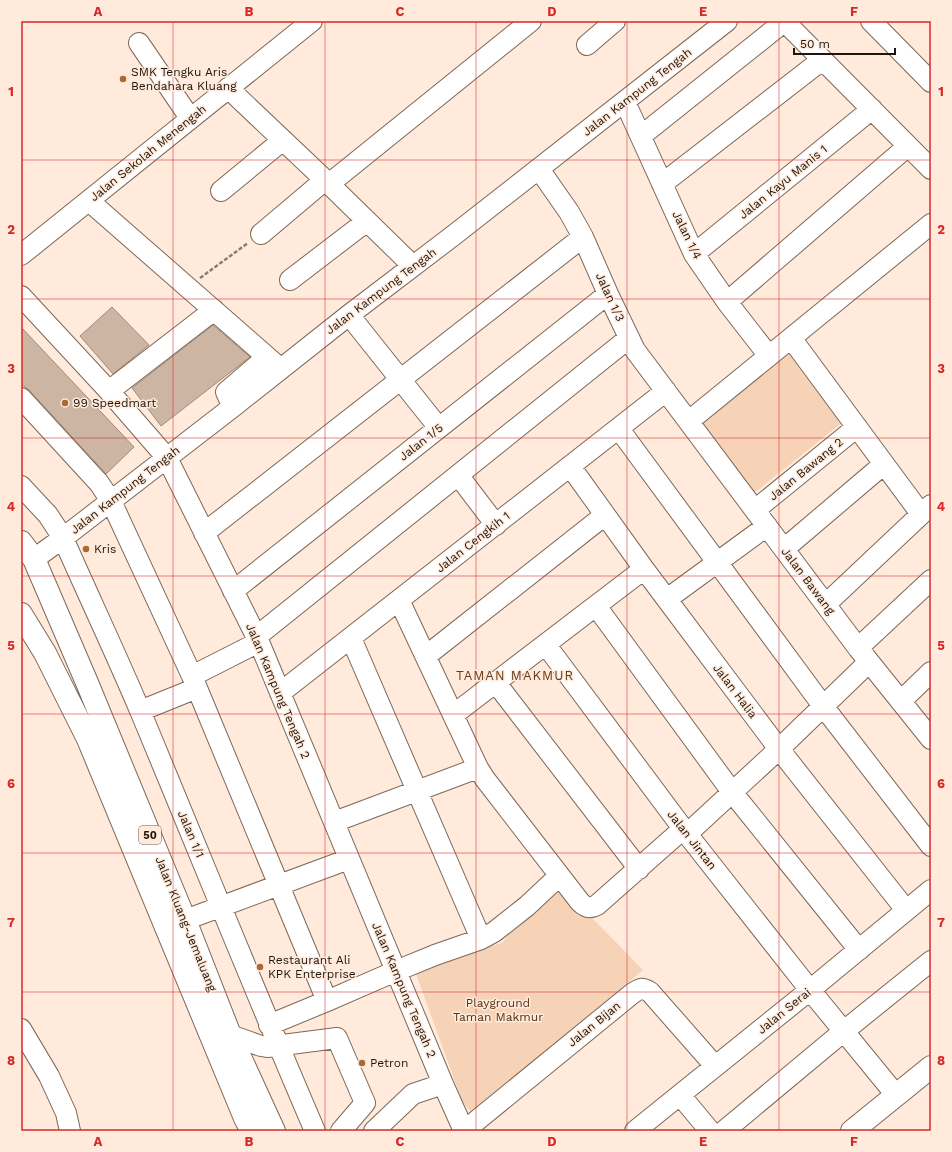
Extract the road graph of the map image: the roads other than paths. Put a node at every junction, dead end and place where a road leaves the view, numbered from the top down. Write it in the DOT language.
graph roads {
  1 [pos="312,21"];
  2 [pos="531,21"];
  3 [pos="615,21"];
  4 [pos="727,21"];
  5 [pos="785,21"];
  6 [pos="871,21"];
  7 [pos="139,43"];
  8 [pos="587,45"];
  9 [pos="822,60"];
  10 [pos="931,82"];
  11 [pos="228,88"];
  12 [pos="625,102"];
  13 [pos="872,109"];
  14 [pos="190,118"];
  15 [pos="641,136"];
  16 [pos="283,140"];
  17 [pos="908,146"];
  18 [pos="539,169"];
  19 [pos="931,169"];
  20 [pos="327,182"];
  21 [pos="662,184"];
  22 [pos="221,191"];
  23 [pos="89,201"];
  24 [pos="367,221"];
  25 [pos="931,224"];
  26 [pos="261,234"];
  27 [pos="583,237"];
  28 [pos="694,254"];
  29 [pos="21,255"];
  30 [pos="413,266"];
  31 [pos="290,280"];
  32 [pos="608,294"];
  33 [pos="21,296"];
  34 [pos="727,302"];
  35 [pos="214,310"];
  36 [pos="349,315"];
  37 [pos="629,338"];
  38 [pos="791,338"];
  39 [pos="769,356"];
  40 [pos="274,363"];
  41 [pos="400,380"];
  42 [pos="109,391"];
  43 [pos="666,391"];
  44 [pos="21,398"];
  45 [pos="689,421"];
  46 [pos="439,428"];
  47 [pos="857,428"];
  48 [pos="618,429"];
  49 [pos="167,458"];
  50 [pos="884,464"];
  51 [pos="570,466"];
  52 [pos="458,475"];
  53 [pos="21,486"];
  54 [pos="111,501"];
  55 [pos="755,510"];
  56 [pos="926,510"];
  57 [pos="605,515"];
  58 [pos="496,525"];
  59 [pos="767,526"];
  60 [pos="204,534"];
  61 [pos="63,538"];
  62 [pos="21,542"];
  63 [pos="784,549"];
  64 [pos="34,559"];
  65 [pos="717,563"];
  66 [pos="644,570"];
  67 [pos="931,580"];
  68 [pos="233,591"];
  69 [pos="399,600"];
  70 [pos="667,600"];
  71 [pos="826,604"];
  72 [pos="596,606"];
  73 [pos="21,614"];
  74 [pos="351,638"];
  75 [pos="257,640"];
  76 [pos="546,645"];
  77 [pos="864,655"];
  78 [pos="426,656"];
  79 [pos="931,672"];
  80 [pos="195,682"];
  81 [pos="496,683"];
  82 [pos="280,693"];
  83 [pos="901,701"];
  84 [pos="823,706"];
  85 [pos="140,711"];
  86 [pos="453,715"];
  87 [pos="931,739"];
  88 [pos="779,749"];
  89 [pos="478,768"];
  90 [pos="418,792"];
  91 [pos="732,792"];
  92 [pos="334,822"];
  93 [pos="685,832"];
  94 [pos="931,846"];
  95 [pos="349,859"];
  96 [pos="639,869"];
  97 [pos="559,876"];
  98 [pos="279,885"];
  99 [pos="931,890"];
  100 [pos="221,906"];
  101 [pos="906,910"];
  102 [pos="185,920"];
  103 [pos="481,939"];
  104 [pos="859,950"];
  105 [pos="931,961"];
  106 [pos="396,971"];
  107 [pos="810,990"];
  108 [pos="327,1001"];
  109 [pos="269,1025"];
  110 [pos="21,1029"];
  111 [pos="844,1031"];
  112 [pos="230,1035"];
  113 [pos="278,1046"];
  114 [pos="715,1066"];
  115 [pos="931,1066"];
  116 [pos="443,1084"];
  117 [pos="680,1095"];
  118 [pos="896,1095"];
  119 [pos="376,1130"];
  120 [pos="70,1131"];
  121 [pos="252,1131"];
  122 [pos="274,1131"];
  123 [pos="315,1131"];
  124 [pos="341,1131"];
  125 [pos="464,1131"];
  126 [pos="636,1131"];
  127 [pos="710,1131"];
  128 [pos="724,1131"];
  129 [pos="852,1131"];
  1 -- 11 [label="street, Jalan Sekolah Menengah"];
  2 -- 20 [label="street"];
  3 -- 8 [label="street"];
  4 -- 12 [label="street, Jalan Kampung Tengah"];
  5 -- 9 [label="street"];
  5 -- 15 [label="street"];
  6 -- 10 [label="street"];
  7 -- 14 [label="street"];
  9 -- 13 [label="street"];
  9 -- 21 [label="street"];
  11 -- 14 [label="street, Jalan Sekolah Menengah"];
  11 -- 16 [label="street"];
  12 -- 15 [label="street, Jalan 1/4"];
  12 -- 18 [label="street, Jalan Kampung Tengah"];
  13 -- 17 [label="street"];
  13 -- 28 [label="street, Jalan Kayu Manis 1"];
  14 -- 23 [label="street, Jalan Sekolah Menengah"];
  15 -- 21 [label="street, Jalan 1/4"];
  16 -- 20 [label="street"];
  16 -- 22 [label="street"];
  17 -- 19 [label="street"];
  17 -- 34 [label="street"];
  18 -- 27 [label="street, Jalan 1/3"];
  18 -- 30 [label="street, Jalan Kampung Tengah"];
  20 -- 24 [label="street"];
  20 -- 26 [label="street"];
  21 -- 28 [label="street, Jalan 1/4"];
  23 -- 29 [label="street, Jalan Sekolah Menengah"];
  23 -- 35 [label="street"];
  24 -- 30 [label="street"];
  24 -- 31 [label="street"];
  25 -- 38 [label="street"];
  27 -- 32 [label="street, Jalan 1/3"];
  27 -- 41 [label="street"];
  28 -- 34 [label="street, Jalan 1/4"];
  30 -- 36 [label="street, Jalan Kampung Tengah"];
  32 -- 37 [label="street, Jalan 1/3"];
  32 -- 46 [label="street, Jalan 1/5"];
  33 -- 42 [label="street, Jalan Kampung Tengah 2"];
  34 -- 39 [label="street, Jalan 1/4"];
  35 -- 40 [label="street"];
  35 -- 42 [label="street"];
  36 -- 40 [label="street, Jalan Kampung Tengah"];
  36 -- 41 [label="street"];
  37 -- 43 [label="street, Jalan 1/3"];
  37 -- 52 [label="street"];
  38 -- 39 [label="street"];
  38 -- 47 [label="street"];
  39 -- 45 [label="street"];
  40 -- 49 [label="street, Jalan Kampung Tengah"];
  41 -- 46 [label="street"];
  41 -- 60 [label="street"];
  42 -- 49 [label="street, Jalan Kampung Tengah 2"];
  43 -- 45 [label="street, Jalan 1/3"];
  43 -- 48 [label="street, Jalan Cengkih 1"];
  44 -- 54 [label="street"];
  45 -- 55 [label="street, Jalan Bawang"];
  46 -- 68 [label="street, Jalan 1/5"];
  47 -- 50 [label="street"];
  47 -- 55 [label="street, Jalan Bawang 2"];
  48 -- 51 [label="street, Jalan Cengkih 1"];
  48 -- 65 [label="street"];
  49 -- 54 [label="street, Jalan Kampung Tengah"];
  49 -- 60 [label="street, Jalan Kampung Tengah 2"];
  50 -- 56 [label="street"];
  50 -- 63 [label="street"];
  51 -- 57 [label="street, Jalan Halia"];
  51 -- 58 [label="street, Jalan Cengkih 1"];
  52 -- 58 [label="street"];
  52 -- 75 [label="street"];
  53 -- 61 [label="street, Jalan 1/1"];
  54 -- 61 [label="street, Jalan Kampung Tengah"];
  54 -- 80 [label="street"];
  55 -- 59 [label="street, Jalan Bawang"];
  56 -- 71 [label="street"];
  57 -- 66 [label="street, Jalan Halia"];
  57 -- 78 [label="street"];
  58 -- 69 [label="street, Jalan Cengkih 1"];
  59 -- 63 [label="street, Jalan Bawang"];
  59 -- 65 [label="street"];
  60 -- 68 [label="street, Jalan Kampung Tengah 2"];
  61 -- 64 [label="street, Jalan Kampung Tengah"];
  61 -- 85 [label="street, Jalan 1/1"];
  62 -- 64 [label="main road, Jalan Kluang-Jemaluang / 50"];
  63 -- 71 [label="street, Jalan Bawang"];
  64 -- 102 [label="main road, Jalan Kluang-Jemaluang / 50"];
  65 -- 70 [label="street"];
  65 -- 84 [label="street"];
  66 -- 70 [label="street, Jalan Halia"];
  66 -- 72 [label="street"];
  67 -- 77 [label="street"];
  68 -- 75 [label="street, Jalan Kampung Tengah 2"];
  69 -- 74 [label="street, Jalan Cengkih 1"];
  69 -- 78 [label="street"];
  70 -- 88 [label="street, Jalan Halia"];
  71 -- 77 [label="street, Jalan Bawang"];
  72 -- 76 [label="street"];
  72 -- 91 [label="street"];
  73 -- 121 [label="main road, Jalan Kluang-Jemaluang / 50"];
  74 -- 82 [label="street, Jalan Cengkih 1"];
  74 -- 90 [label="street"];
  75 -- 80 [label="street"];
  75 -- 82 [label="street, Jalan Kampung Tengah 2"];
  76 -- 81 [label="street"];
  76 -- 93 [label="street, Jalan Jintan"];
  77 -- 83 [label="street, Jalan Bawang"];
  77 -- 84 [label="street"];
  78 -- 86 [label="street"];
  79 -- 83 [label="street"];
  80 -- 85 [label="street"];
  80 -- 98 [label="street"];
  81 -- 86 [label="street"];
  81 -- 96 [label="street"];
  82 -- 92 [label="street, Jalan Kampung Tengah 2"];
  83 -- 87 [label="street, Jalan Bawang"];
  84 -- 88 [label="street"];
  84 -- 94 [label="street"];
  85 -- 100 [label="street, Jalan 1/1"];
  86 -- 89 [label="street"];
  88 -- 91 [label="street"];
  88 -- 101 [label="street, Jalan Halia"];
  89 -- 90 [label="street"];
  89 -- 97 [label="street"];
  90 -- 92 [label="street"];
  90 -- 103 [label="street"];
  91 -- 93 [label="street"];
  91 -- 104 [label="street"];
  92 -- 95 [label="street, Jalan Kampung Tengah 2"];
  93 -- 96 [label="street"];
  93 -- 107 [label="street, Jalan Jintan"];
  95 -- 98 [label="street"];
  95 -- 106 [label="street, Jalan Kampung Tengah 2"];
  96 -- 97 [label="street"];
  97 -- 103 [label="street"];
  98 -- 100 [label="street"];
  98 -- 108 [label="street"];
  99 -- 101 [label="street, Jalan Serai"];
  100 -- 102 [label="street"];
  100 -- 109 [label="street, Jalan 1/1"];
  101 -- 104 [label="street, Jalan Serai"];
  102 -- 112 [label="main road, Jalan Kluang-Jemaluang / 50"];
  103 -- 106 [label="street"];
  104 -- 107 [label="street, Jalan Serai"];
  105 -- 111 [label="street"];
  106 -- 108 [label="street"];
  106 -- 116 [label="street, Jalan Kampung Tengah 2"];
  107 -- 111 [label="street, Jalan Jintan"];
  107 -- 114 [label="street, Jalan Serai"];
  108 -- 109 [label="street"];
  109 -- 113 [label="street, Jalan 1/1"];
  110 -- 120 [label="street"];
  111 -- 118 [label="street, Jalan Jintan"];
  111 -- 128 [label="street"];
  112 -- 113 [label="street"];
  112 -- 122 [label="main road, Jalan Kluang-Jemaluang / 50"];
  113 -- 123 [label="street, Jalan 1/1"];
  113 -- 124 [label="street"];
  114 -- 117 [label="street, Jalan Serai"];
  114 -- 125 [label="street, Jalan Bijan"];
  115 -- 118 [label="main road"];
  116 -- 119 [label="street"];
  116 -- 125 [label="street, Jalan Kampung Tengah 2"];
  117 -- 126 [label="street, Jalan Serai"];
  117 -- 127 [label="street"];
  118 -- 129 [label="main road"];
}
